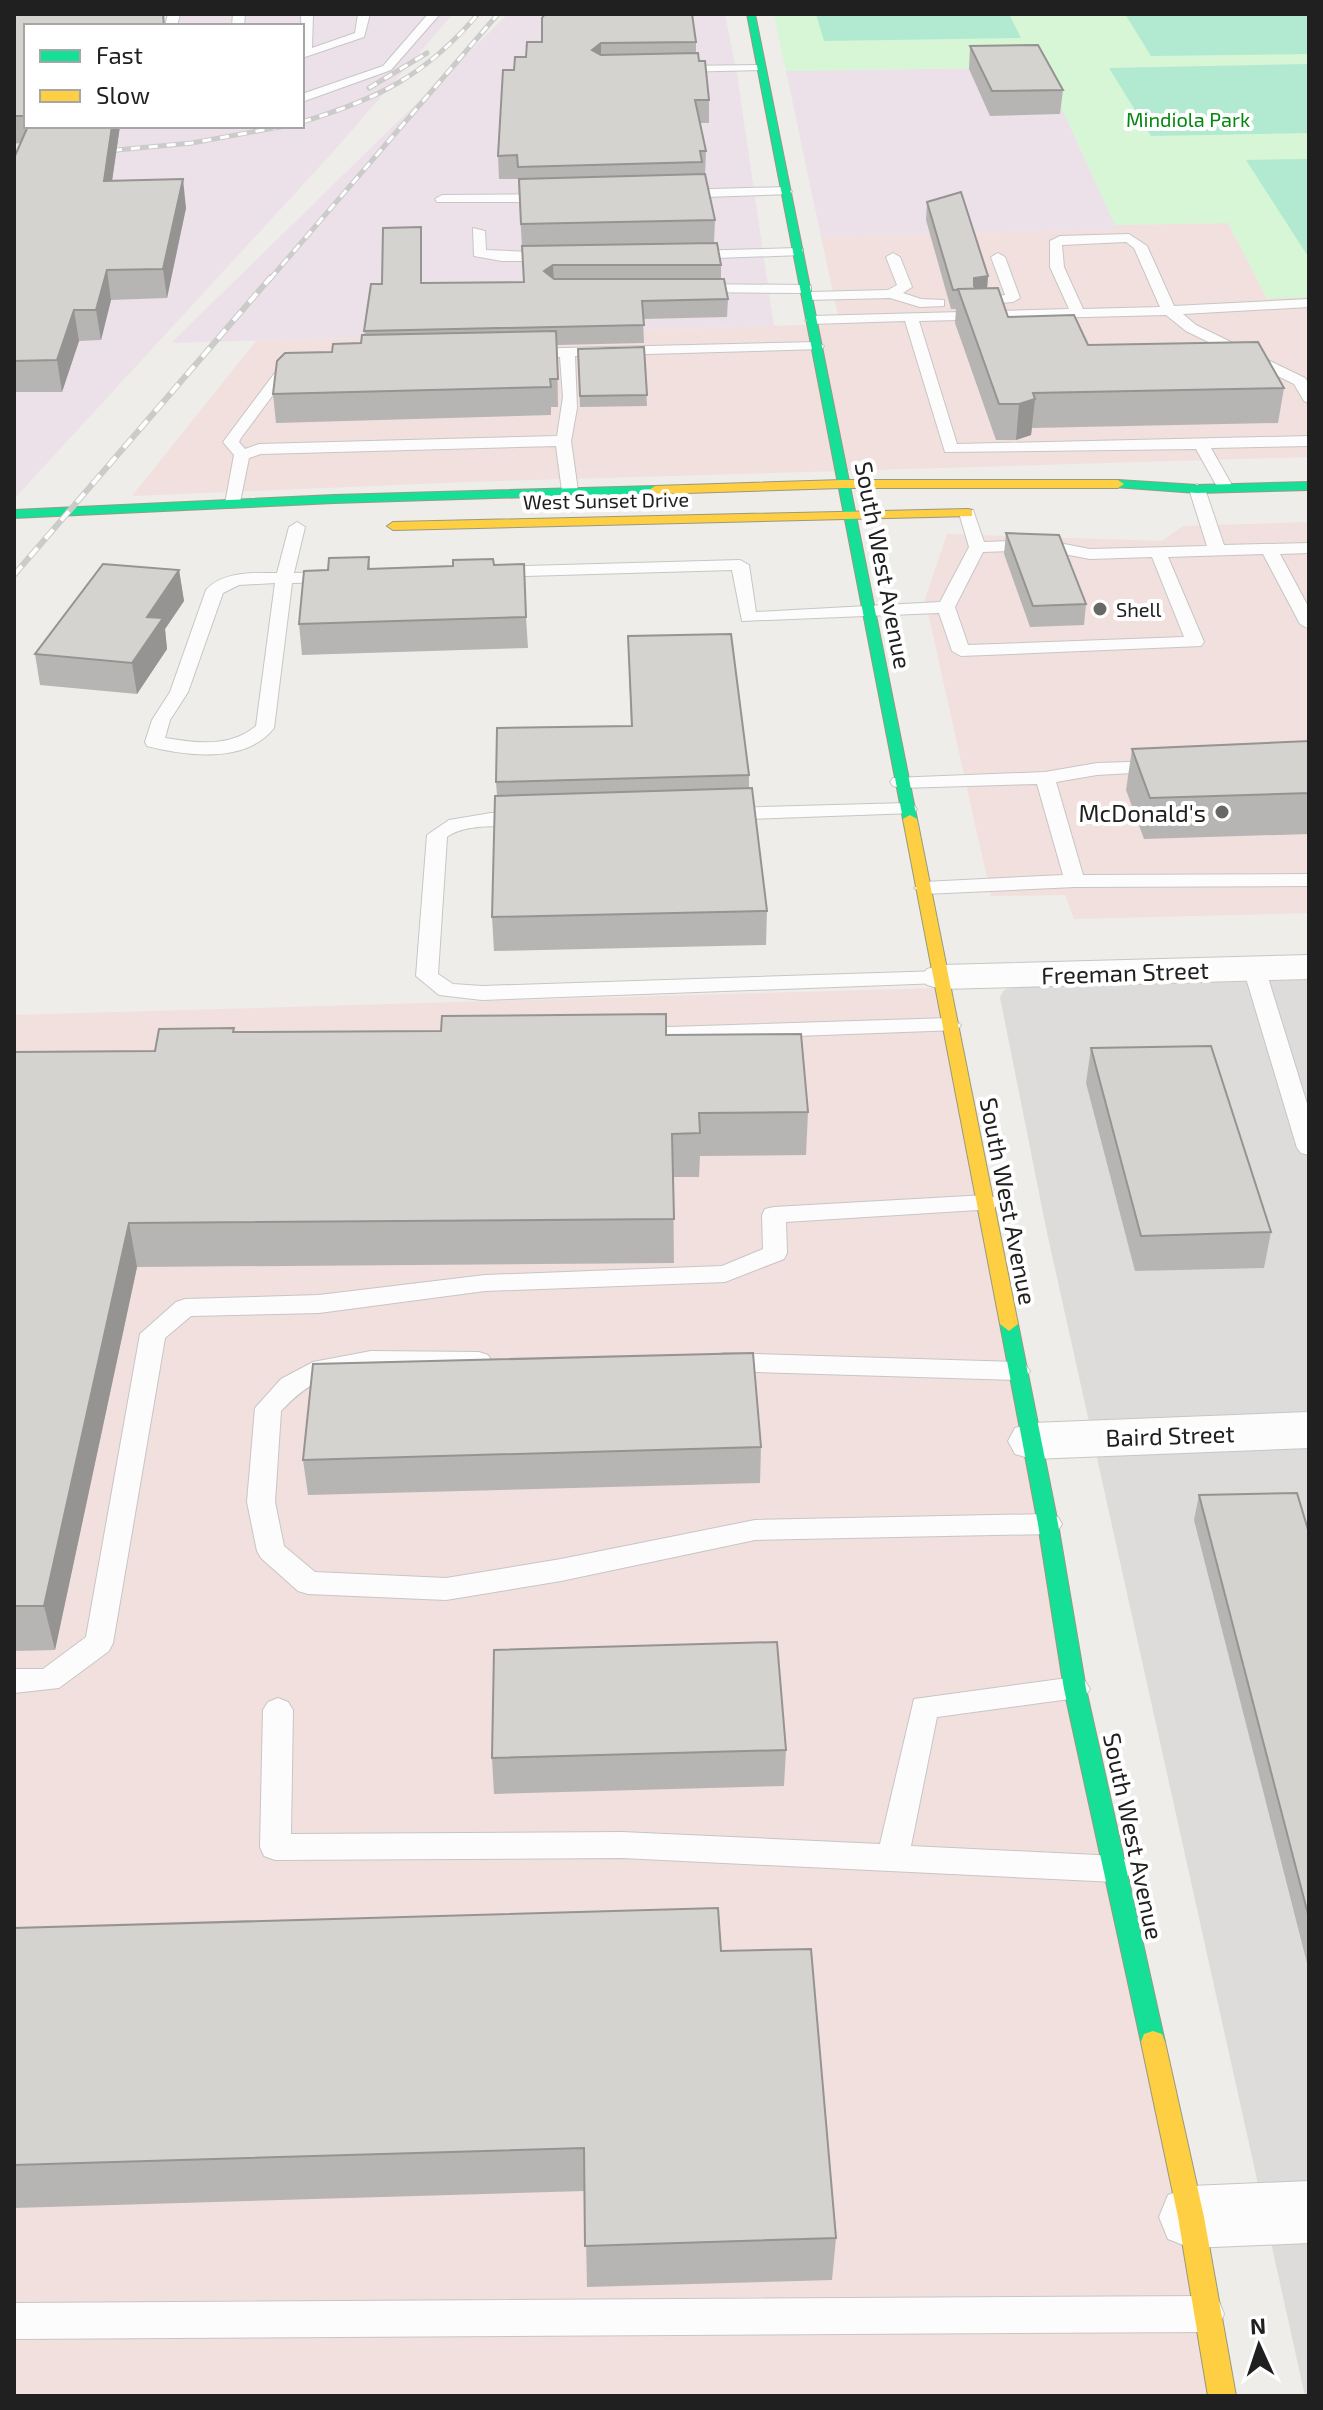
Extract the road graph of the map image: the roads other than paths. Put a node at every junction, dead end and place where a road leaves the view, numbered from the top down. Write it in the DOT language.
graph roads {
  1 [pos="307,14"];
  2 [pos="364,14"];
  3 [pos="434,14"];
  4 [pos="751,14"];
  5 [pos="304,53"];
  6 [pos="761,68"];
  7 [pos="657,69"];
  8 [pos="304,97"];
  9 [pos="786,191"];
  10 [pos="661,195"];
  11 [pos="568,198"];
  12 [pos="442,199"];
  13 [pos="478,231"];
  14 [pos="798,252"];
  15 [pos="673,255"];
  16 [pos="564,257"];
  17 [pos="893,257"];
  18 [pos="998,257"];
  19 [pos="677,288"];
  20 [pos="806,292"];
  21 [pos="891,294"];
  22 [pos="1309,303"];
  23 [pos="1169,311"];
  24 [pos="1078,314"];
  25 [pos="911,317"];
  26 [pos="812,320"];
  27 [pos="817,346"];
  28 [pos="567,353"];
  29 [pos="508,354"];
  30 [pos="1247,354"];
  31 [pos="1216,355"];
  32 [pos="312,357"];
  33 [pos="1309,398"];
  34 [pos="563,441"];
  35 [pos="1309,441"];
  36 [pos="1201,444"];
  37 [pos="242,455"];
  38 [pos="842,484"];
  39 [pos="1309,486"];
  40 [pos="1197,489"];
  41 [pos="1226,489"];
  42 [pos="570,491"];
  43 [pos="1107,503"];
  44 [pos="233,504"];
  45 [pos="975,512"];
  46 [pos="14,514"];
  47 [pos="848,517"];
  48 [pos="372,526"];
  49 [pos="14,527"];
  50 [pos="297,527"];
  51 [pos="115,528"];
  52 [pos="977,547"];
  53 [pos="1309,548"];
  54 [pos="1269,549"];
  55 [pos="1217,551"];
  56 [pos="1158,552"];
  57 [pos="470,573"];
  58 [pos="346,576"];
  59 [pos="284,578"];
  60 [pos="946,607"];
  61 [pos="867,609"];
  62 [pos="1309,624"];
  63 [pos="1188,767"];
  64 [pos="1045,778"];
  65 [pos="900,782"];
  66 [pos="907,809"];
  67 [pos="700,814"];
  68 [pos="541,818"];
  69 [pos="1309,880"];
  70 [pos="1075,881"];
  71 [pos="924,888"];
  72 [pos="1309,967"];
  73 [pos="1254,968"];
  74 [pos="941,977"];
  75 [pos="950,1025"];
  76 [pos="621,1035"];
  77 [pos="1309,1148"];
  78 [pos="986,1203"];
  79 [pos="512,1361"];
  80 [pos="698,1362"];
  81 [pos="1017,1371"];
  82 [pos="1309,1430"];
  83 [pos="1032,1441"];
  84 [pos="1048,1524"];
  85 [pos="14,1681"];
  86 [pos="1075,1689"];
  87 [pos="278,1710"];
  88 [pos="893,1858"];
  89 [pos="1116,1869"];
  90 [pos="1309,2212"];
  91 [pos="1191,2217"];
  92 [pos="1208,2314"];
  93 [pos="14,2321"];
  94 [pos="1222,2396"];
  1 -- 5 [label="lane"];
  2 -- 5 [label="lane"];
  3 -- 8 [label="lane"];
  4 -- 6 [label="street, South West Avenue"];
  6 -- 7 [label="lane"];
  6 -- 9 [label="street, South West Avenue"];
  9 -- 10 [label="lane"];
  9 -- 14 [label="street, South West Avenue"];
  11 -- 12 [label="lane"];
  13 -- 16 [label="lane"];
  14 -- 15 [label="lane"];
  14 -- 20 [label="street, South West Avenue"];
  17 -- 21 [label="lane"];
  18 -- 21 [label="lane"];
  19 -- 20 [label="lane"];
  20 -- 21 [label="lane"];
  20 -- 26 [label="street, South West Avenue"];
  22 -- 23 [label="lane"];
  23 -- 24 [label="lane"];
  23 -- 24 [label="lane"];
  23 -- 30 [label="lane"];
  24 -- 25 [label="lane"];
  25 -- 26 [label="lane"];
  25 -- 36 [label="lane"];
  26 -- 27 [label="street, South West Avenue"];
  27 -- 28 [label="lane"];
  27 -- 38 [label="street, South West Avenue"];
  28 -- 29 [label="lane"];
  28 -- 34 [label="lane"];
  30 -- 31 [label="lane"];
  30 -- 33 [label="lane"];
  32 -- 37 [label="lane"];
  34 -- 37 [label="lane"];
  34 -- 42 [label="lane"];
  35 -- 36 [label="lane"];
  36 -- 41 [label="lane"];
  37 -- 44 [label="lane"];
  38 -- 40 [label="street, West Sunset Drive"];
  38 -- 42 [label="street, West Sunset Drive"];
  38 -- 47 [label="street, South West Avenue"];
  39 -- 41 [label="street, West Sunset Drive"];
  40 -- 41 [label="street, West Sunset Drive"];
  40 -- 43 [label="street, West Sunset Drive"];
  40 -- 55 [label="lane"];
  42 -- 44 [label="street, West Sunset Drive"];
  44 -- 46 [label="street, West Sunset Drive"];
  45 -- 47 [label="street, West Sunset Drive"];
  45 -- 52 [label="lane"];
  47 -- 48 [label="street, West Sunset Drive"];
  47 -- 61 [label="street, South West Avenue"];
  49 -- 51 [label="street"];
  50 -- 59 [label="lane"];
  52 -- 56 [label="lane"];
  52 -- 60 [label="lane"];
  53 -- 54 [label="lane"];
  54 -- 55 [label="lane"];
  54 -- 62 [label="lane"];
  55 -- 56 [label="lane"];
  56 -- 60 [label="lane"];
  57 -- 61 [label="lane"];
  58 -- 59 [label="lane"];
  59 -- 59 [label="lane"];
  60 -- 61 [label="lane"];
  61 -- 65 [label="street, South West Avenue"];
  63 -- 64 [label="lane"];
  64 -- 65 [label="lane"];
  64 -- 70 [label="lane"];
  65 -- 66 [label="street, South West Avenue"];
  66 -- 67 [label="lane"];
  66 -- 71 [label="street, South West Avenue"];
  68 -- 74 [label="lane"];
  69 -- 70 [label="lane"];
  70 -- 71 [label="lane"];
  71 -- 74 [label="street, South West Avenue"];
  72 -- 73 [label="street, Freeman Street"];
  73 -- 74 [label="street, Freeman Street"];
  73 -- 77 [label="lane"];
  74 -- 75 [label="street, South West Avenue"];
  75 -- 76 [label="lane"];
  75 -- 78 [label="street, South West Avenue"];
  78 -- 81 [label="street, South West Avenue"];
  78 -- 85 [label="lane"];
  79 -- 84 [label="lane"];
  80 -- 81 [label="lane"];
  81 -- 83 [label="street, South West Avenue"];
  82 -- 83 [label="street, Baird Street"];
  83 -- 84 [label="street, South West Avenue"];
  84 -- 86 [label="street, South West Avenue"];
  86 -- 88 [label="lane"];
  86 -- 89 [label="street, South West Avenue"];
  87 -- 88 [label="lane"];
  88 -- 89 [label="lane"];
  89 -- 91 [label="street, South West Avenue"];
  90 -- 91 [label="street"];
  91 -- 92 [label="street, South West Avenue"];
  92 -- 93 [label="lane"];
  92 -- 94 [label="street, South West Avenue"];
}
